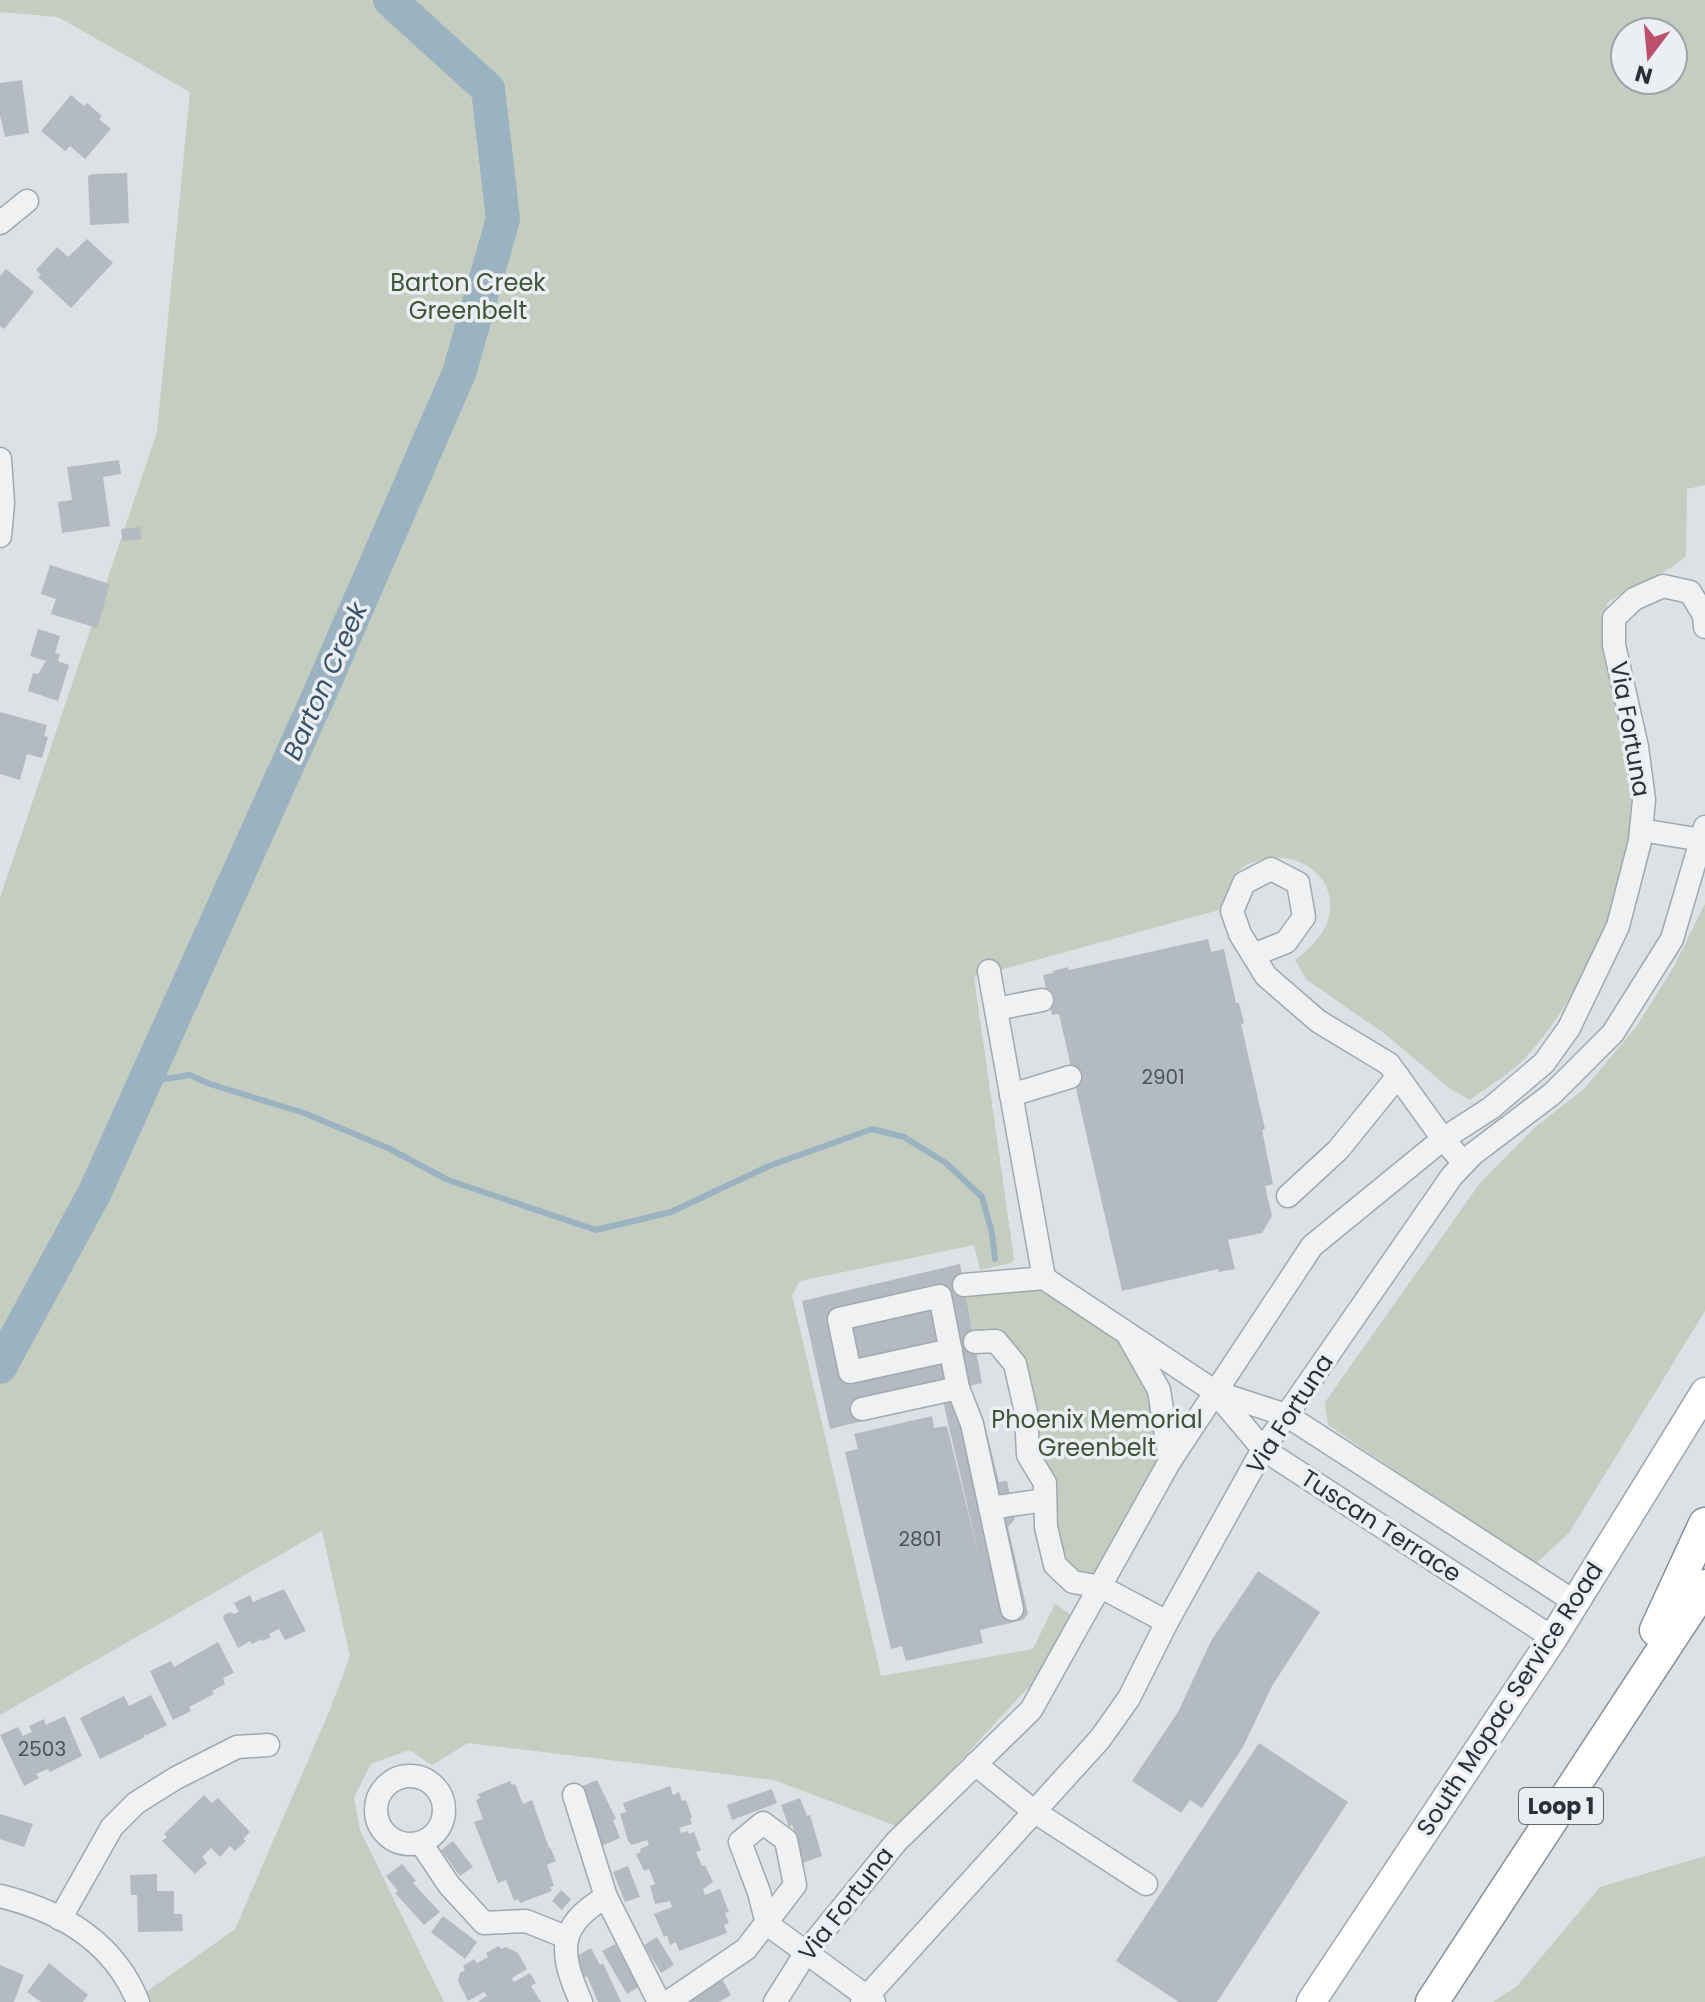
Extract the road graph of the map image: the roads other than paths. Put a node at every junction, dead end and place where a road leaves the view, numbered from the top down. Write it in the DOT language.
graph roads {
  1 [pos="27,201"];
  2 [pos="0,223"];
  3 [pos="0,459"];
  4 [pos="0,536"];
  5 [pos="1705,627"];
  6 [pos="1641,830"];
  7 [pos="1703,833"];
  8 [pos="1253,955"];
  9 [pos="989,971"];
  10 [pos="1042,1000"];
  11 [pos="996,1009"];
  12 [pos="1398,1076"];
  13 [pos="1070,1077"];
  14 [pos="1011,1095"];
  15 [pos="1443,1139"];
  16 [pos="1464,1163"];
  17 [pos="1288,1196"];
  18 [pos="1044,1278"];
  19 [pos="964,1285"];
  20 [pos="1126,1332"];
  21 [pos="975,1342"];
  22 [pos="951,1350"];
  23 [pos="958,1388"];
  24 [pos="1214,1391"];
  25 [pos="1705,1392"];
  26 [pos="862,1409"];
  27 [pos="1286,1415"];
  28 [pos="1263,1449"];
  29 [pos="1170,1461"];
  30 [pos="1045,1500"];
  31 [pos="990,1508"];
  32 [pos="1705,1524"];
  33 [pos="1705,1586"];
  34 [pos="1101,1587"];
  35 [pos="1575,1602"];
  36 [pos="1012,1609"];
  37 [pos="1167,1622"];
  38 [pos="1553,1638"];
  39 [pos="1611,1728"];
  40 [pos="268,1745"];
  41 [pos="975,1764"];
  42 [pos="574,1795"];
  43 [pos="1035,1812"];
  44 [pos="421,1843"];
  45 [pos="1146,1884"];
  46 [pos="0,1896"];
  47 [pos="606,1897"];
  48 [pos="60,1919"];
  49 [pos="566,1937"];
  50 [pos="807,1951"];
  51 [pos="868,2000"];
  52 [pos="138,2002"];
  53 [pos="581,2002"];
  54 [pos="659,2002"];
  55 [pos="668,2002"];
  56 [pos="775,2002"];
  57 [pos="1311,2002"];
  58 [pos="1432,2002"];
  1 -- 2 [label="street"];
  3 -- 4 [label="street"];
  5 -- 6 [label="street, Via Fortuna"];
  6 -- 7 [label="street"];
  6 -- 15 [label="street, Via Fortuna"];
  7 -- 16 [label="street, Via Fortuna"];
  8 -- 12 [label="street"];
  9 -- 11 [label="street"];
  10 -- 11 [label="street"];
  11 -- 14 [label="street"];
  12 -- 15 [label="street"];
  12 -- 17 [label="street"];
  13 -- 14 [label="street"];
  14 -- 18 [label="street"];
  15 -- 16 [label="street"];
  15 -- 24 [label="street, Via Fortuna"];
  16 -- 27 [label="street, Via Fortuna"];
  18 -- 19 [label="street"];
  18 -- 20 [label="street"];
  20 -- 24 [label="street"];
  20 -- 29 [label="street"];
  21 -- 30 [label="street"];
  22 -- 22 [label="street"];
  22 -- 23 [label="street"];
  23 -- 26 [label="street"];
  23 -- 31 [label="street"];
  24 -- 27 [label="street, Tuscan Terrace"];
  24 -- 28 [label="street, Tuscan Terrace"];
  24 -- 29 [label="street, Via Fortuna"];
  25 -- 35 [label="main road, South Mopac Service Road"];
  27 -- 28 [label="street, Via Fortuna"];
  27 -- 35 [label="street, Tuscan Terrace"];
  28 -- 37 [label="street, Via Fortuna"];
  28 -- 38 [label="street, Tuscan Terrace"];
  29 -- 34 [label="street, Via Fortuna"];
  30 -- 31 [label="street"];
  30 -- 34 [label="street"];
  31 -- 36 [label="street"];
  32 -- 39 [label="highway"];
  33 -- 39 [label="highway, Loop 1"];
  34 -- 37 [label="street"];
  34 -- 41 [label="street, Via Fortuna"];
  35 -- 38 [label="main road, South Mopac Service Road"];
  37 -- 43 [label="street, Via Fortuna"];
  38 -- 57 [label="main road, South Mopac Service Road"];
  39 -- 58 [label="highway, Loop 1"];
  40 -- 48 [label="street"];
  41 -- 43 [label="street"];
  41 -- 50 [label="street, Via Fortuna"];
  42 -- 47 [label="street"];
  43 -- 45 [label="street"];
  43 -- 51 [label="street, Via Fortuna"];
  44 -- 49 [label="street"];
  46 -- 48 [label="street"];
  47 -- 49 [label="street"];
  47 -- 54 [label="street"];
  48 -- 52 [label="street"];
  49 -- 53 [label="street"];
  50 -- 51 [label="street"];
  50 -- 55 [label="street"];
  50 -- 56 [label="street, Via Fortuna"];
}
